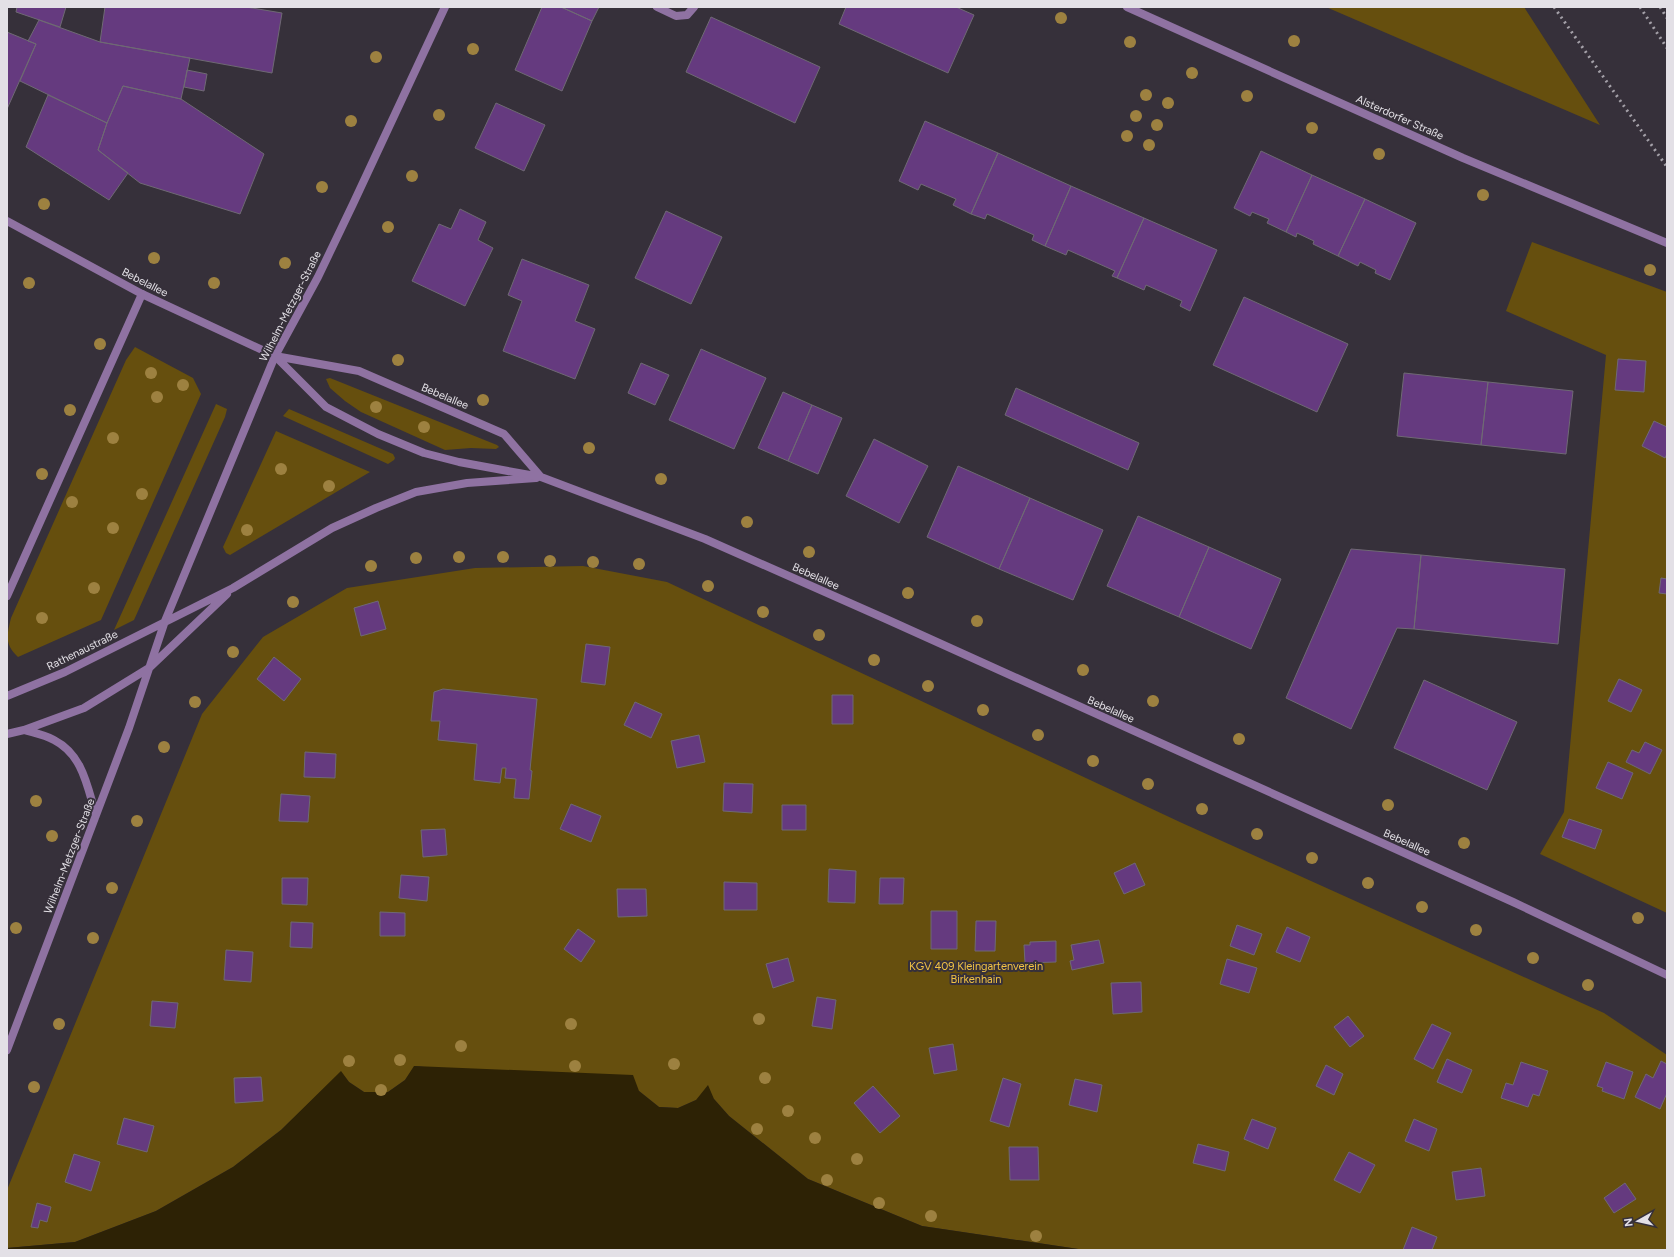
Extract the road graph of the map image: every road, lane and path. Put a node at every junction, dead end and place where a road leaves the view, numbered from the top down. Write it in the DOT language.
graph roads {
  1 [pos="445,7"];
  2 [pos="657,7"];
  3 [pos="694,7"];
  4 [pos="1127,7"];
  5 [pos="7,221"];
  6 [pos="1667,243"];
  7 [pos="142,294"];
  8 [pos="275,356"];
  9 [pos="541,477"];
  10 [pos="233,588"];
  11 [pos="7,596"];
  12 [pos="165,621"];
  13 [pos="149,668"];
  14 [pos="7,696"];
  15 [pos="24,730"];
  16 [pos="7,734"];
  17 [pos="96,815"];
  18 [pos="1667,975"];
  19 [pos="7,1050"];
  1 -- 8 [label="street, Wilhelm-Metzger-Straße"];
  2 -- 3 [label="street"];
  4 -- 6 [label="street, Alsterdorfer Straße"];
  5 -- 7 [label="street, Bebelallee"];
  7 -- 8 [label="street, Bebelallee"];
  7 -- 11 [label="street"];
  8 -- 9 [label="street, Bebelallee"];
  8 -- 9 [label="street, Bebelallee"];
  8 -- 12 [label="street, Wilhelm-Metzger-Straße"];
  9 -- 10 [label="street, Wilhelm-Metzger-Straße"];
  9 -- 18 [label="street, Bebelallee"];
  10 -- 12 [label="street, Wilhelm-Metzger-Straße"];
  10 -- 13 [label="street, Wilhelm-Metzger-Straße"];
  12 -- 13 [label="street, Wilhelm-Metzger-Straße"];
  12 -- 14 [label="street, Rathenaustraße"];
  13 -- 15 [label="street"];
  13 -- 17 [label="street, Wilhelm-Metzger-Straße"];
  15 -- 16 [label="street"];
  15 -- 17 [label="street"];
  17 -- 19 [label="street, Wilhelm-Metzger-Straße"];
}
